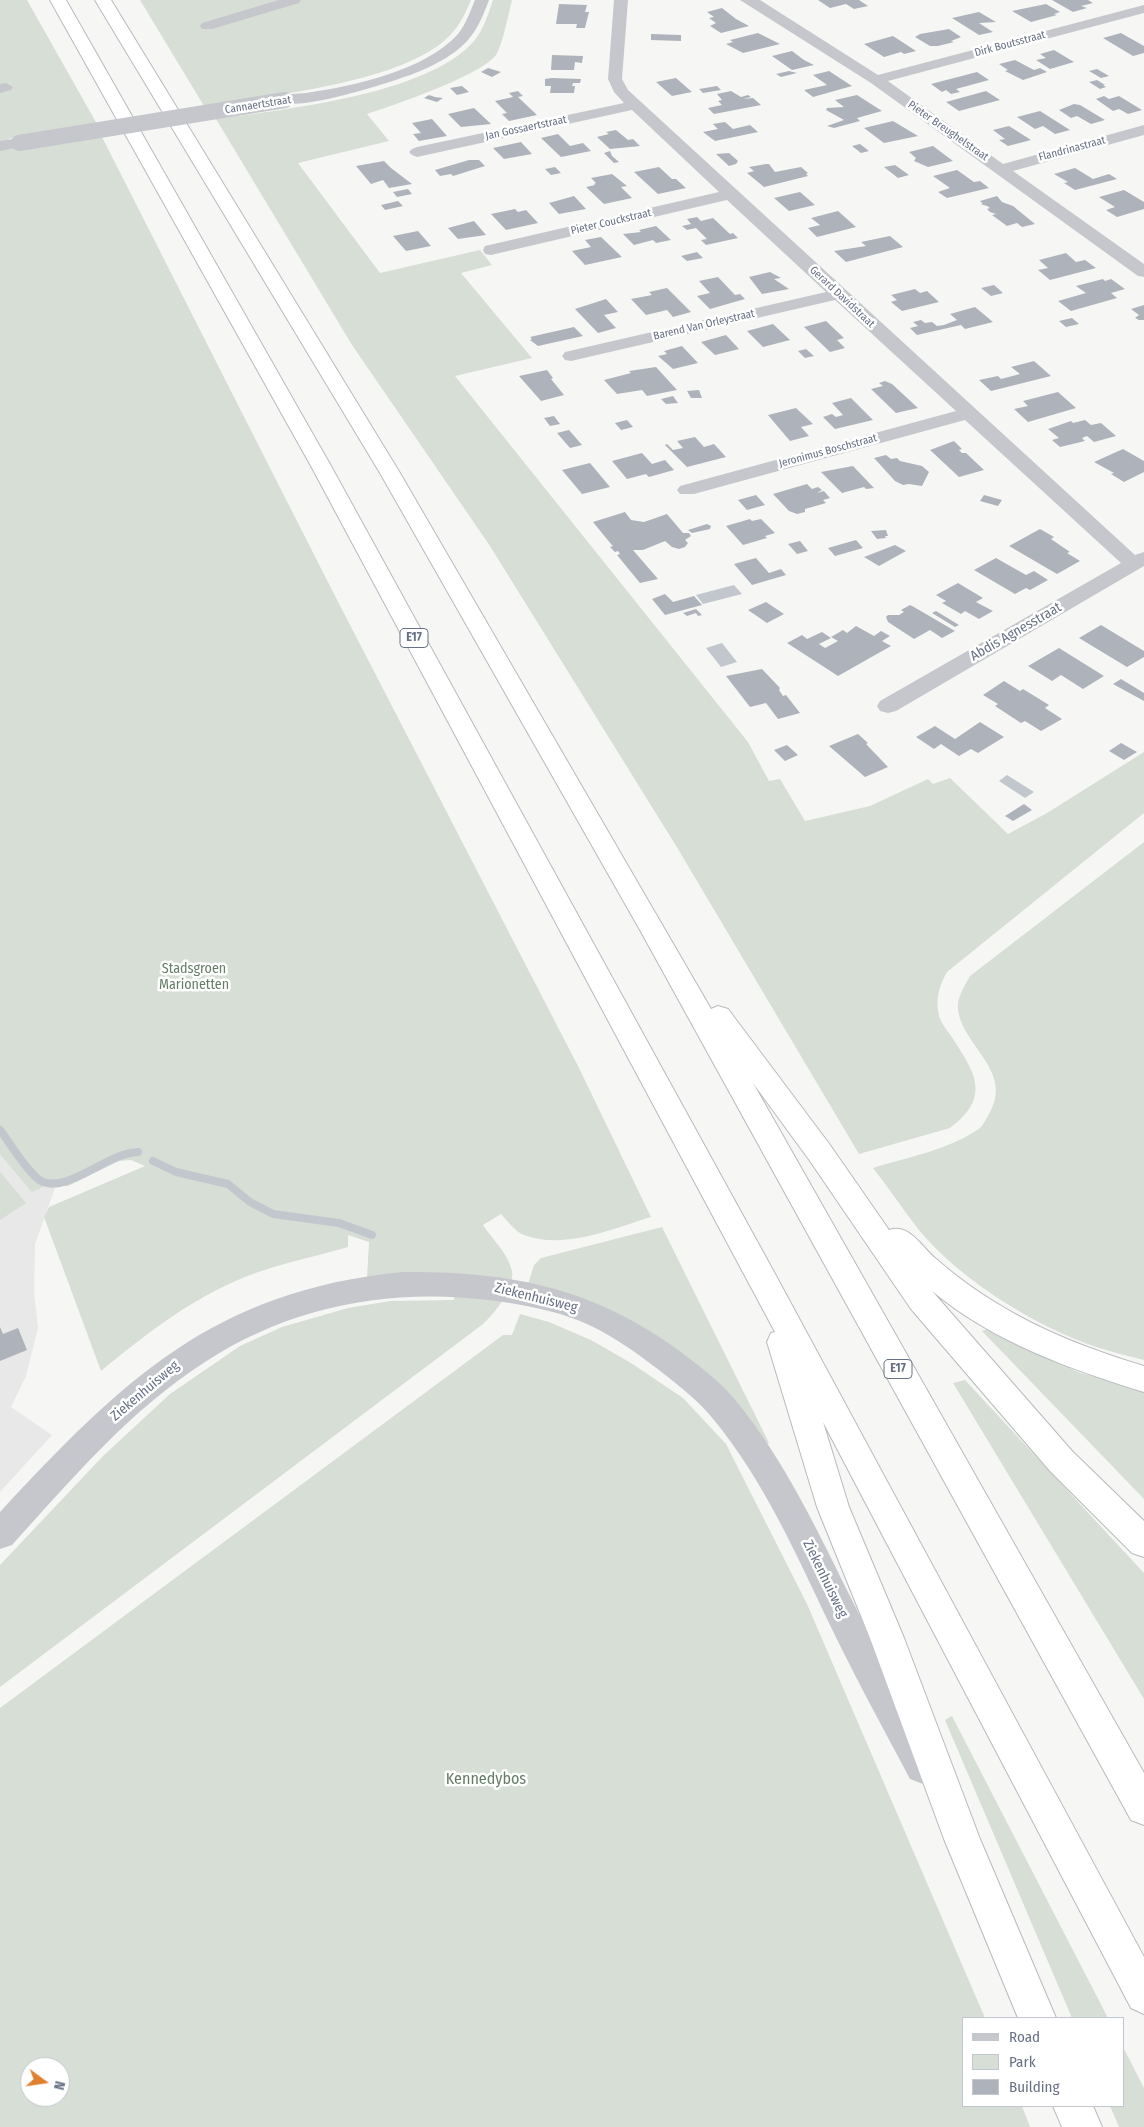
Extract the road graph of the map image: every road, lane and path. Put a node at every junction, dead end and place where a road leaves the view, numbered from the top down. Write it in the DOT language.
graph roads {
  1 [pos="58,0"];
  2 [pos="103,0"];
  3 [pos="117,0"];
  4 [pos="294,0"];
  5 [pos="482,0"];
  6 [pos="621,0"];
  7 [pos="747,0"];
  8 [pos="1144,9"];
  9 [pos="207,26"];
  10 [pos="127,41"];
  11 [pos="876,80"];
  12 [pos="634,105"];
  13 [pos="1144,130"];
  14 [pos="0,146"];
  15 [pos="417,152"];
  16 [pos="1001,169"];
  17 [pos="731,194"];
  18 [pos="491,250"];
  19 [pos="1144,272"];
  20 [pos="838,294"];
  21 [pos="571,356"];
  22 [pos="969,413"];
  23 [pos="687,490"];
  24 [pos="1139,561"];
  25 [pos="888,706"];
  26 [pos="653,930"];
  27 [pos="820,1153"];
  28 [pos="763,1280"];
  29 [pos="1144,1379"];
  30 [pos="0,1535"];
  31 [pos="1144,1542"];
  32 [pos="1144,1808"];
  33 [pos="962,1839"];
  34 [pos="1144,1995"];
  35 [pos="1037,2017"];
  36 [pos="1073,2107"];
  37 [pos="1082,2127"];
  1 -- 28 [label="highway, E17"];
  2 -- 10 [label="highway, E17"];
  3 -- 10 [label="highway"];
  4 -- 9 [label="street"];
  5 -- 14 [label="street, Cannaertstraat, bridge"];
  6 -- 12 [label="street, Gerard Davidstraat"];
  7 -- 11 [label="street, Pieter Breughelstraat"];
  8 -- 11 [label="street, Dirk Boutsstraat"];
  10 -- 26 [label="highway, E17"];
  11 -- 16 [label="street, Pieter Breughelstraat"];
  12 -- 15 [label="street, Jan Gossaertstraat"];
  12 -- 17 [label="street, Gerard Davidstraat"];
  13 -- 16 [label="street, Flandrinastraat"];
  16 -- 19 [label="street, Pieter Breughelstraat"];
  17 -- 18 [label="street, Pieter Couckstraat"];
  17 -- 20 [label="street, Gerard Davidstraat"];
  20 -- 21 [label="street, Barend Van Orleystraat"];
  20 -- 22 [label="street, Gerard Davidstraat"];
  22 -- 23 [label="street, Jeronimus Boschstraat"];
  22 -- 24 [label="street, Gerard Davidstraat"];
  24 -- 25 [label="street, Abdis Agnesstraat"];
  26 -- 27 [label="highway"];
  26 -- 32 [label="highway, E17"];
  27 -- 29 [label="highway"];
  27 -- 31 [label="highway"];
  28 -- 33 [label="highway"];
  28 -- 34 [label="highway, E17"];
  30 -- 33 [label="street, Ziekenhuisweg"];
  33 -- 35 [label="highway"];
  36 -- 37 [label="highway"];
}
